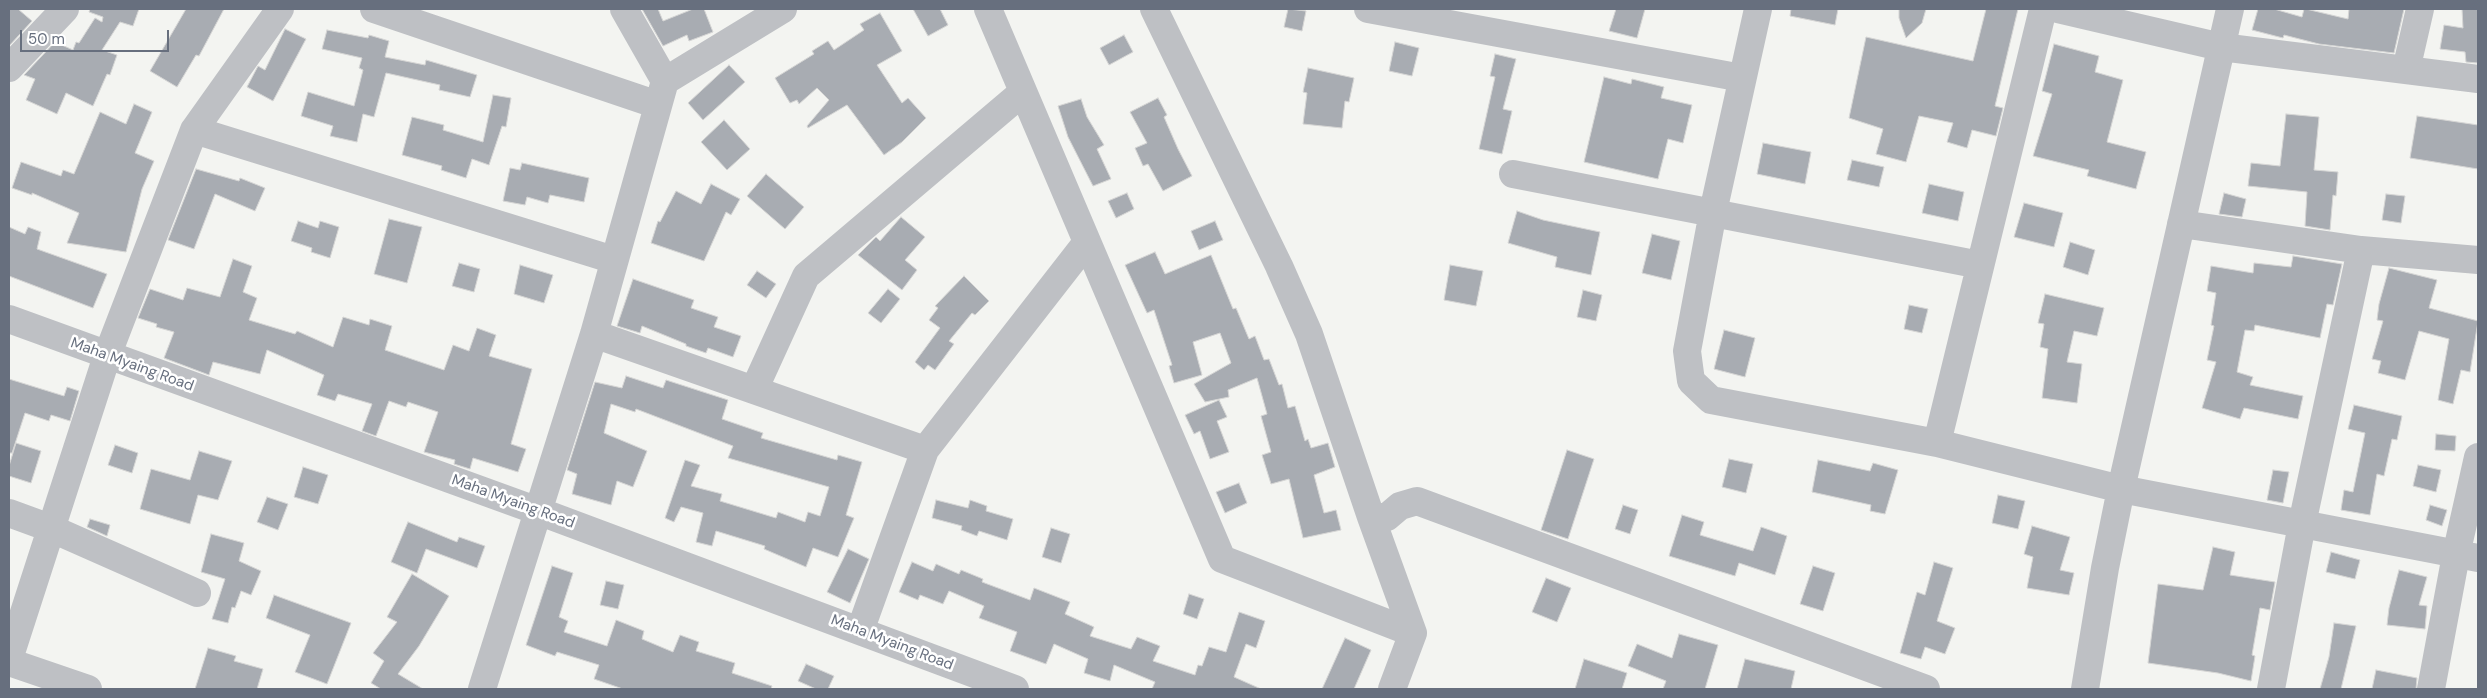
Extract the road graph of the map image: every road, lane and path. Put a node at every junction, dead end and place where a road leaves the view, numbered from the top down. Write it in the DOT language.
graph roads {
  1 [pos="65,9"];
  2 [pos="280,9"];
  3 [pos="374,9"];
  4 [pos="624,9"];
  5 [pos="988,9"];
  6 [pos="1368,9"];
  7 [pos="1758,9"];
  8 [pos="2043,9"];
  9 [pos="2058,9"];
  10 [pos="2230,9"];
  11 [pos="2420,9"];
  12 [pos="776,11"];
  13 [pos="1163,16"];
  14 [pos="2221,47"];
  15 [pos="9,68"];
  16 [pos="2406,70"];
  17 [pos="1742,78"];
  18 [pos="2478,79"];
  19 [pos="1023,92"];
  20 [pos="662,93"];
  21 [pos="194,130"];
  22 [pos="1513,174"];
  23 [pos="1713,212"];
  24 [pos="2181,224"];
  25 [pos="1087,242"];
  26 [pos="2361,250"];
  27 [pos="614,260"];
  28 [pos="2478,260"];
  29 [pos="1980,265"];
  30 [pos="9,319"];
  31 [pos="594,334"];
  32 [pos="106,356"];
  33 [pos="754,390"];
  34 [pos="1937,443"];
  35 [pos="925,450"];
  36 [pos="2478,457"];
  37 [pos="2121,489"];
  38 [pos="538,511"];
  39 [pos="9,513"];
  40 [pos="1370,517"];
  41 [pos="2302,524"];
  42 [pos="50,528"];
  43 [pos="2467,556"];
  44 [pos="197,593"];
  45 [pos="860,631"];
  46 [pos="1413,633"];
  47 [pos="9,659"];
  48 [pos="9,662"];
  49 [pos="88,689"];
  50 [pos="482,689"];
  51 [pos="1015,689"];
  52 [pos="1392,689"];
  53 [pos="1926,689"];
  54 [pos="2085,689"];
  55 [pos="2271,689"];
  56 [pos="2431,689"];
  1 -- 15 [label="street"];
  2 -- 21 [label="street"];
  3 -- 20 [label="street"];
  4 -- 20 [label="street"];
  5 -- 19 [label="street"];
  6 -- 17 [label="street"];
  7 -- 17 [label="street"];
  8 -- 29 [label="street"];
  9 -- 14 [label="street"];
  10 -- 14 [label="street"];
  11 -- 16 [label="street"];
  12 -- 20 [label="street"];
  13 -- 40 [label="street"];
  14 -- 16 [label="street"];
  14 -- 24 [label="street"];
  16 -- 18 [label="street"];
  17 -- 23 [label="street"];
  19 -- 25 [label="street"];
  19 -- 33 [label="street"];
  20 -- 27 [label="street"];
  21 -- 27 [label="street"];
  21 -- 32 [label="street"];
  22 -- 23 [label="street"];
  23 -- 29 [label="street"];
  23 -- 34 [label="street"];
  24 -- 26 [label="street"];
  24 -- 37 [label="street"];
  25 -- 35 [label="street"];
  25 -- 46 [label="street"];
  26 -- 28 [label="street"];
  26 -- 41 [label="street"];
  27 -- 31 [label="street"];
  29 -- 34 [label="street"];
  30 -- 32 [label="street, Maha Myaing Road"];
  31 -- 33 [label="street"];
  31 -- 38 [label="street"];
  32 -- 38 [label="street, Maha Myaing Road"];
  32 -- 42 [label="street"];
  33 -- 35 [label="street"];
  34 -- 37 [label="street"];
  35 -- 45 [label="street"];
  36 -- 43 [label="street"];
  37 -- 41 [label="street"];
  37 -- 54 [label="street"];
  38 -- 45 [label="street, Maha Myaing Road"];
  38 -- 50 [label="street"];
  39 -- 42 [label="street"];
  40 -- 46 [label="street"];
  40 -- 53 [label="street"];
  41 -- 43 [label="street"];
  41 -- 55 [label="street"];
  42 -- 44 [label="street"];
  42 -- 47 [label="street"];
  43 -- 56 [label="street"];
  45 -- 51 [label="street, Maha Myaing Road"];
  46 -- 52 [label="street"];
  48 -- 49 [label="street"];
}
